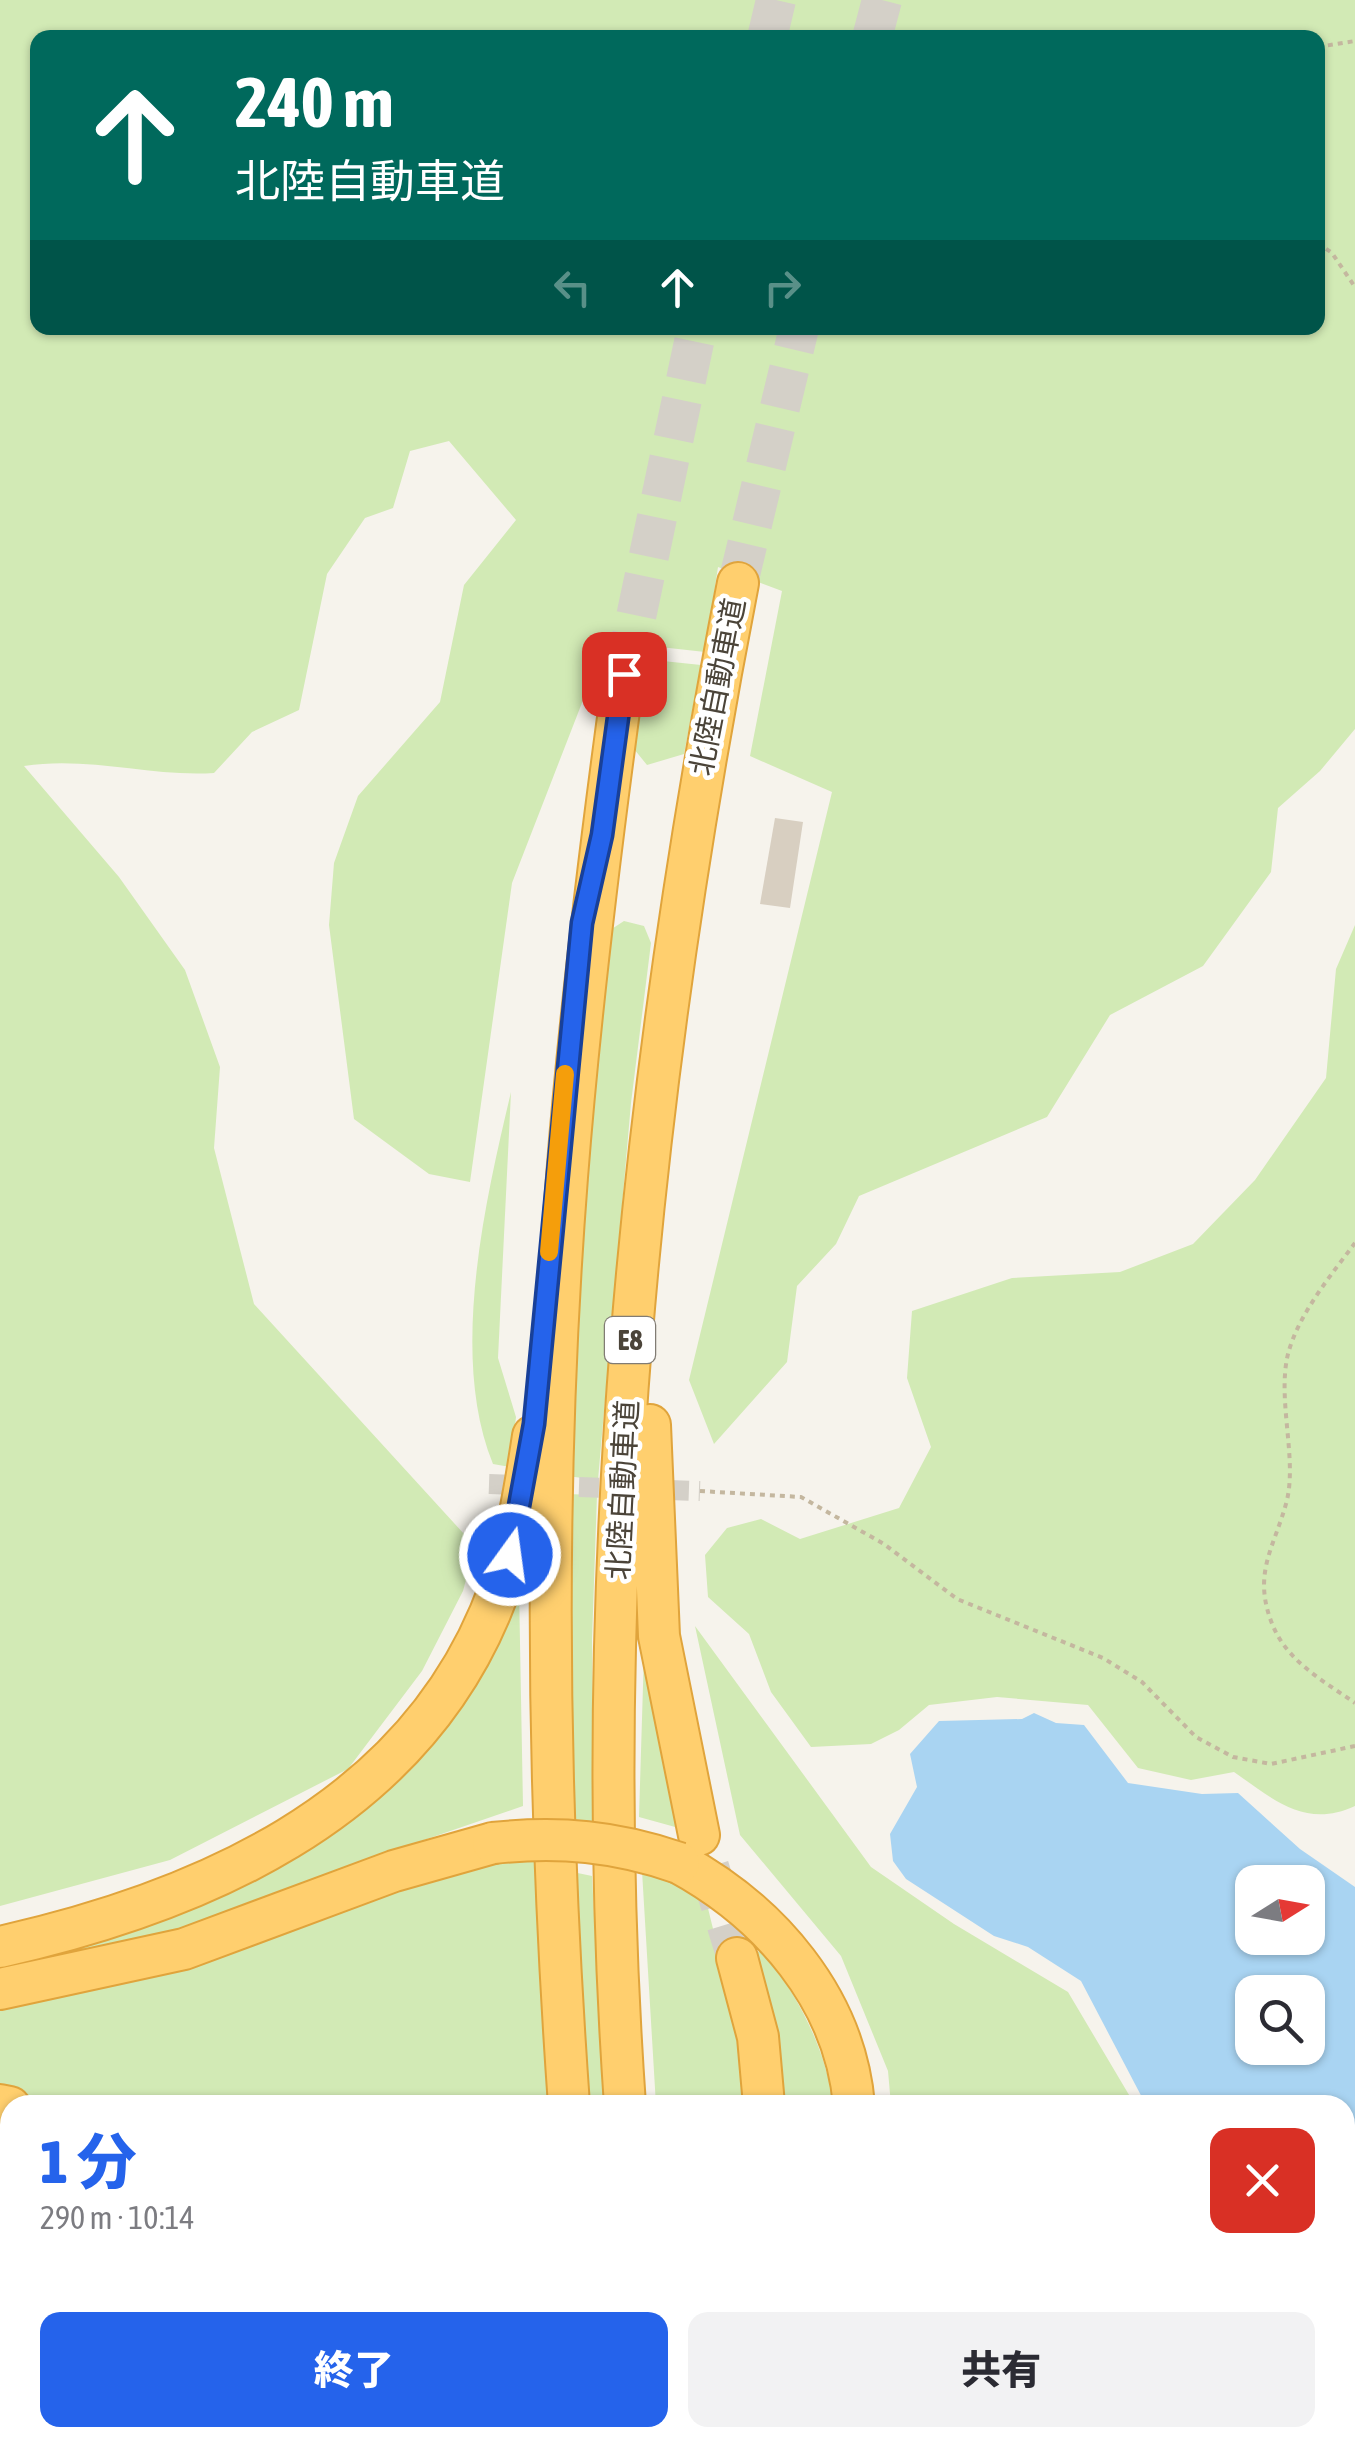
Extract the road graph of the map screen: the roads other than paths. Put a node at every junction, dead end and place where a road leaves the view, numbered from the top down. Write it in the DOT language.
graph roads {
  1 [pos="738,583"];
  2 [pos="624,674"];
  3 [pos="602,835"];
  4 [pos="665,1001"];
  5 [pos="689,1849"];
  6 [pos="0,1947"];
  7 [pos="737,1958"];
  8 [pos="0,1990"];
  9 [pos="569,2095"];
  10 [pos="625,2095"];
  11 [pos="763,2095"];
  12 [pos="852,2095"];
  1 -- 4 [label="highway, 北陸自動車道 / E8"];
  2 -- 3 [label="highway"];
  3 -- 6 [label="highway"];
  3 -- 9 [label="highway"];
  4 -- 5 [label="highway"];
  4 -- 10 [label="highway, 北陸自動車道 / E8"];
  5 -- 8 [label="highway, bridge"];
  5 -- 12 [label="highway"];
  7 -- 11 [label="highway"];
}
